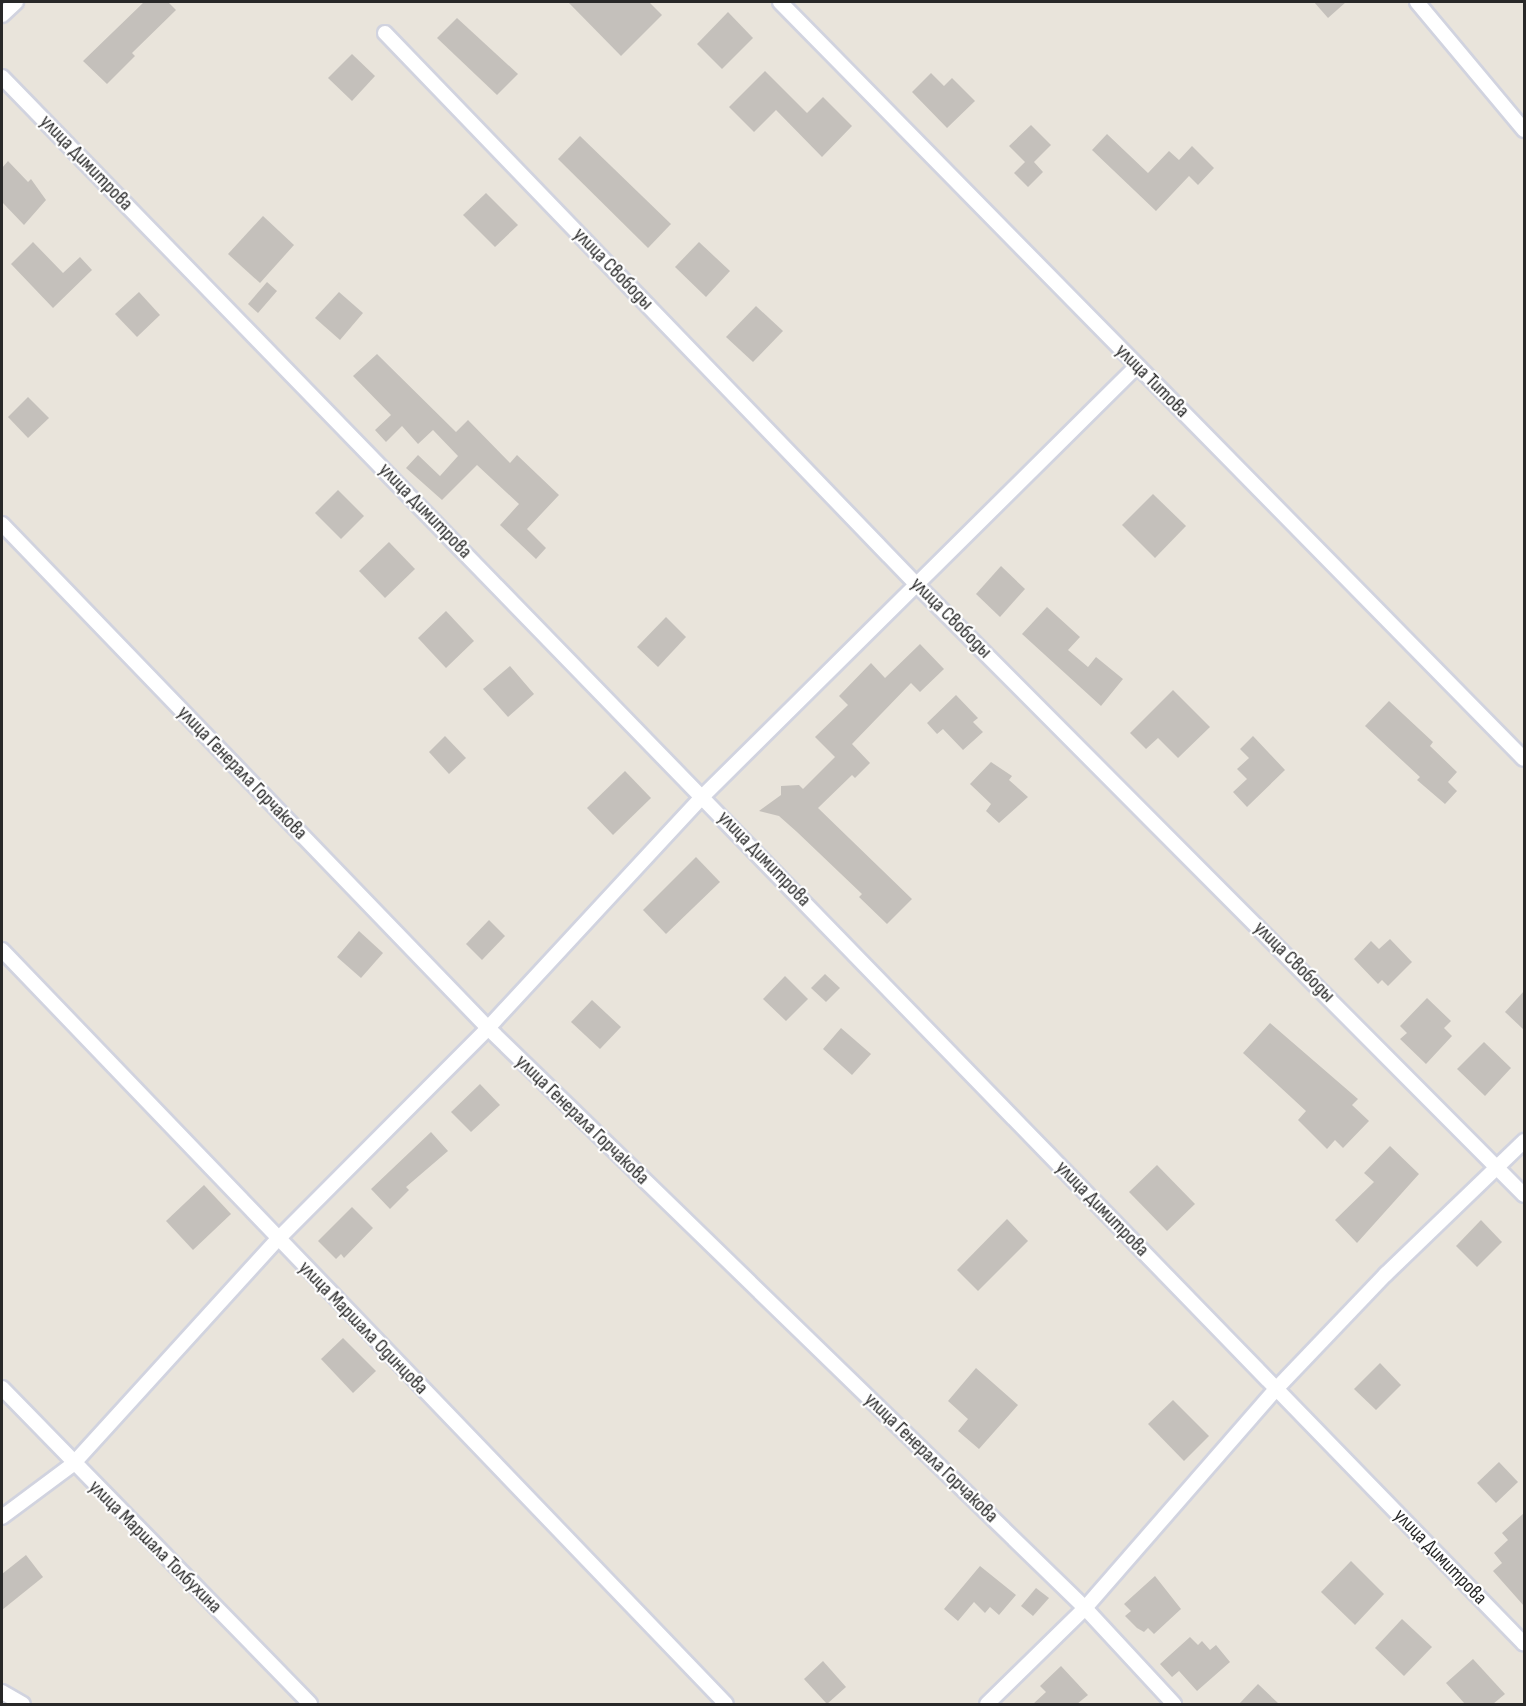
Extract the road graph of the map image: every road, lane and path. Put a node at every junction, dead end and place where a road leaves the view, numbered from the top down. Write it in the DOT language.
graph roads {
  1 [pos="16,2"];
  2 [pos="780,2"];
  3 [pos="1416,2"];
  4 [pos="2,15"];
  5 [pos="385,33"];
  6 [pos="2,77"];
  7 [pos="1524,130"];
  8 [pos="1137,366"];
  9 [pos="2,524"];
  10 [pos="918,586"];
  11 [pos="1524,759"];
  12 [pos="703,796"];
  13 [pos="2,950"];
  14 [pos="488,1028"];
  15 [pos="1524,1141"];
  16 [pos="1499,1168"];
  17 [pos="1524,1195"];
  18 [pos="277,1240"];
  19 [pos="2,1389"];
  20 [pos="1276,1389"];
  21 [pos="74,1464"];
  22 [pos="2,1517"];
  23 [pos="1085,1608"];
  24 [pos="1524,1644"];
  25 [pos="2,1692"];
  26 [pos="23,1704"];
  27 [pos="310,1704"];
  28 [pos="726,1704"];
  29 [pos="987,1704"];
  30 [pos="1173,1704"];
  1 -- 4 [label="street"];
  2 -- 8 [label="street, улица Титова"];
  3 -- 7 [label="street"];
  5 -- 10 [label="street, улица Свободы"];
  6 -- 12 [label="street, улица Димитрова"];
  8 -- 10 [label="street"];
  8 -- 11 [label="street, улица Титова"];
  9 -- 14 [label="street, улица Генерала Горчакова"];
  10 -- 12 [label="street"];
  10 -- 16 [label="street, улица Свободы"];
  12 -- 14 [label="street"];
  12 -- 20 [label="street, улица Димитрова"];
  13 -- 18 [label="street, улица Маршала Одинцова"];
  14 -- 18 [label="street"];
  14 -- 23 [label="street, улица Генерала Горчакова"];
  15 -- 16 [label="street"];
  16 -- 17 [label="street, улица Свободы"];
  16 -- 20 [label="street"];
  18 -- 21 [label="street"];
  18 -- 28 [label="street, улица Маршала Одинцова"];
  19 -- 21 [label="street, улица Маршала Толбухина"];
  20 -- 23 [label="street"];
  20 -- 24 [label="street, улица Димитрова"];
  21 -- 22 [label="street"];
  21 -- 27 [label="street, улица Маршала Толбухина"];
  23 -- 29 [label="street"];
  23 -- 30 [label="street, улица Генерала Горчакова"];
  25 -- 26 [label="street"];
}
